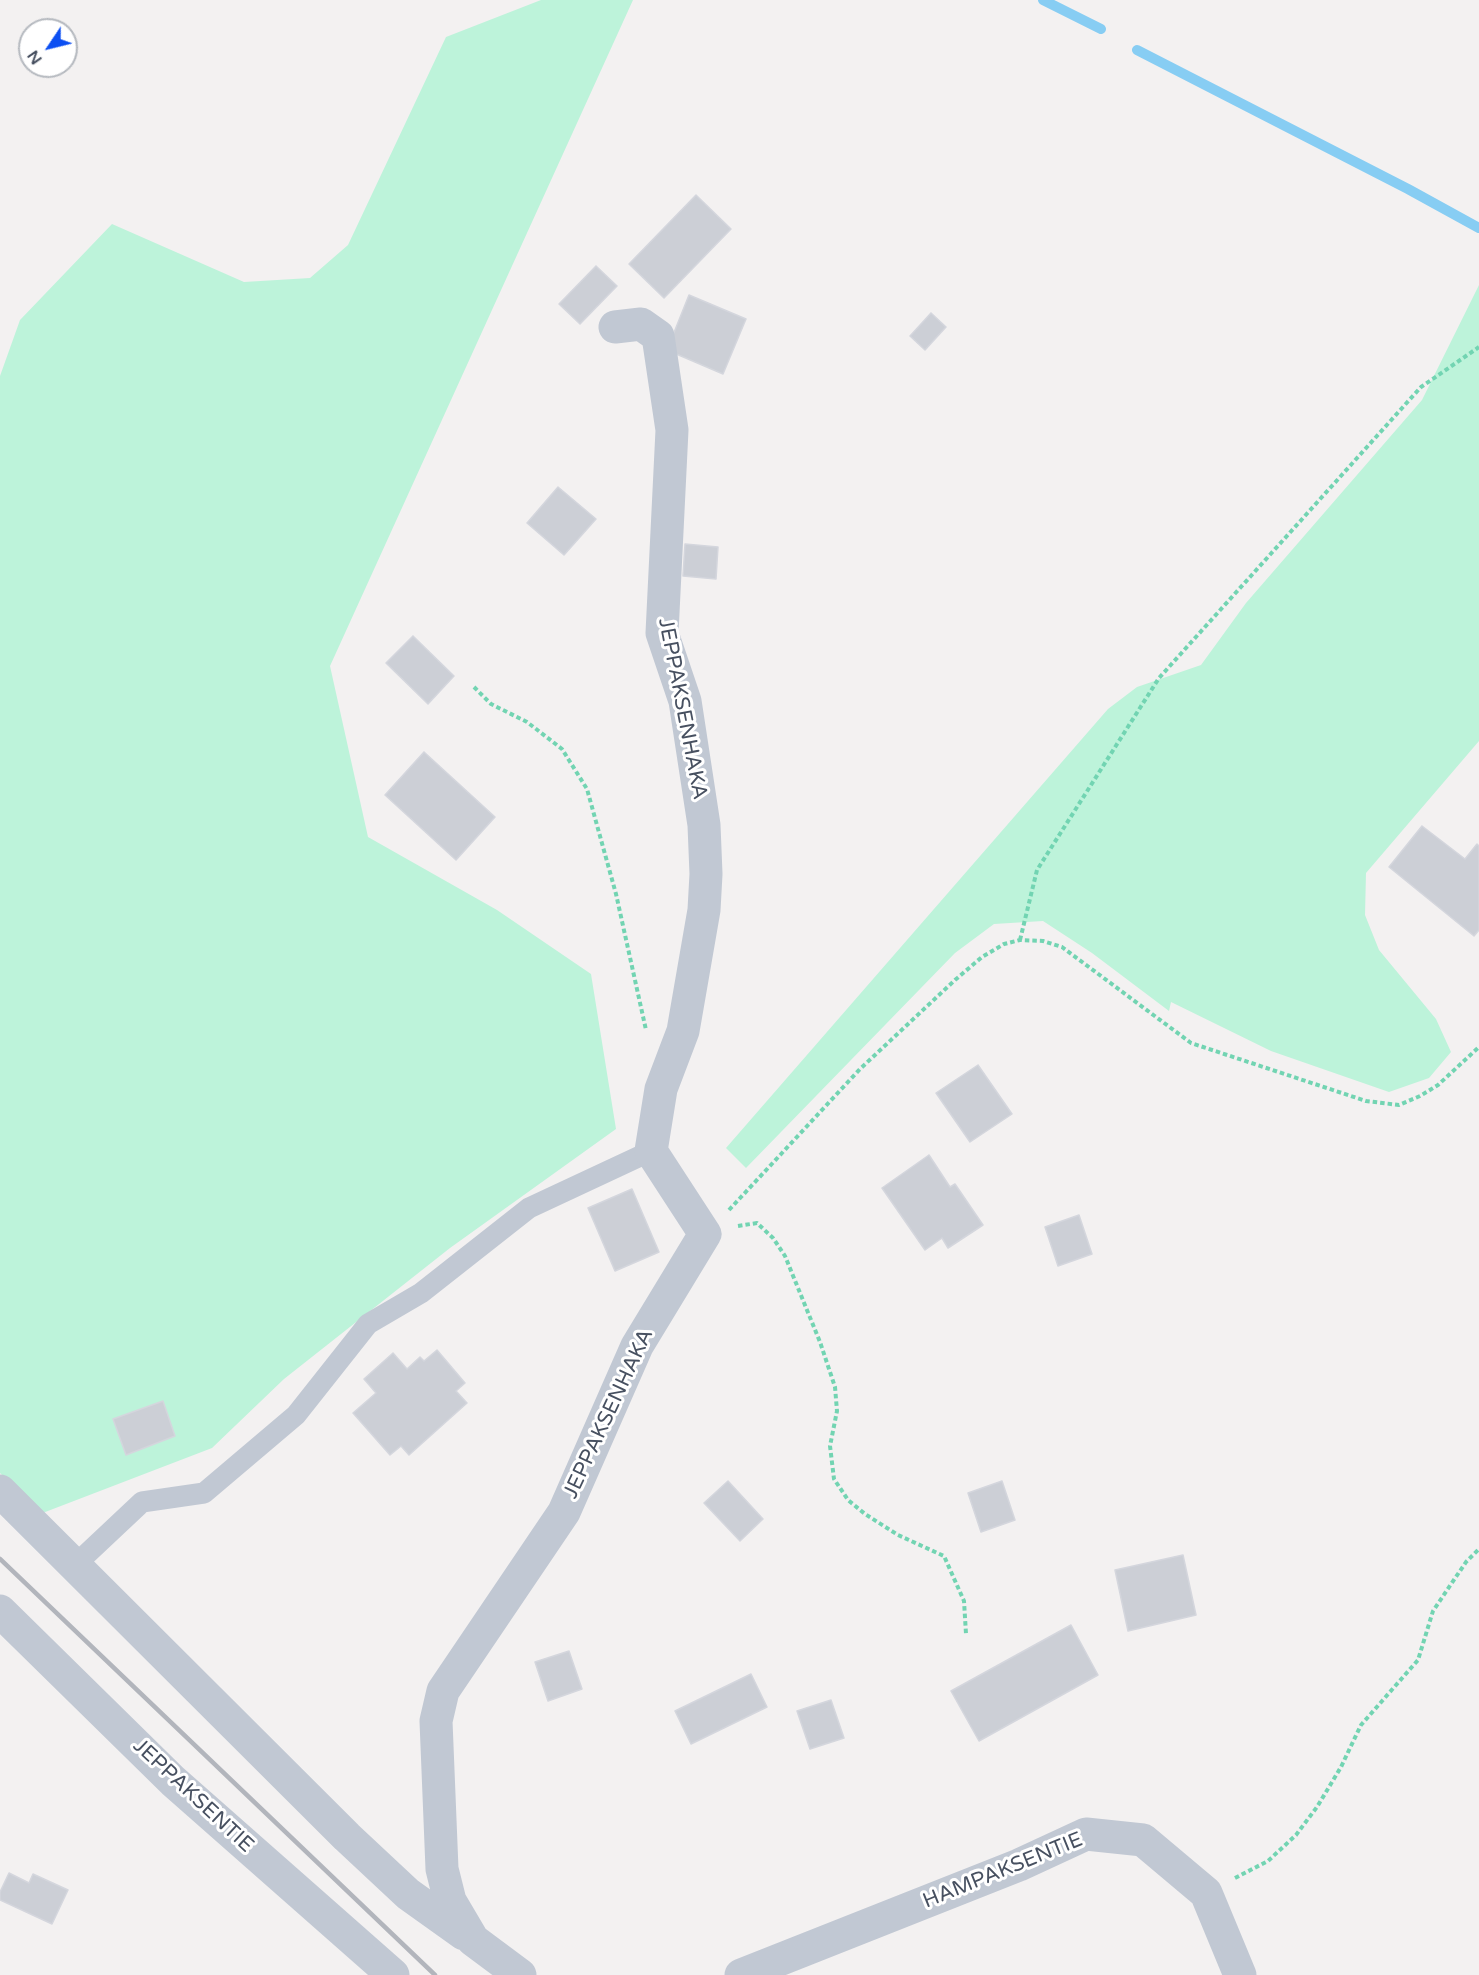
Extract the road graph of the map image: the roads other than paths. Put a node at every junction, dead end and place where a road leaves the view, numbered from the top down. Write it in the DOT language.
graph roads {
  1 [pos="615,327"];
  2 [pos="651,1151"];
  3 [pos="0,1491"];
  4 [pos="75,1565"];
  5 [pos="0,1611"];
  6 [pos="473,1940"];
  7 [pos="393,1975"];
  8 [pos="520,1975"];
  9 [pos="741,1975"];
  10 [pos="1240,1975"];
  1 -- 2 [label="street, JEPPAKSENHAKA"];
  2 -- 4 [label="lane"];
  2 -- 6 [label="street, JEPPAKSENHAKA"];
  3 -- 4 [label="street"];
  4 -- 6 [label="street"];
  5 -- 7 [label="street, JEPPAKSENTIE"];
  6 -- 8 [label="street, JEPPAKSENHAKA"];
  9 -- 10 [label="street, HAMPAKSENTIE"];
}
